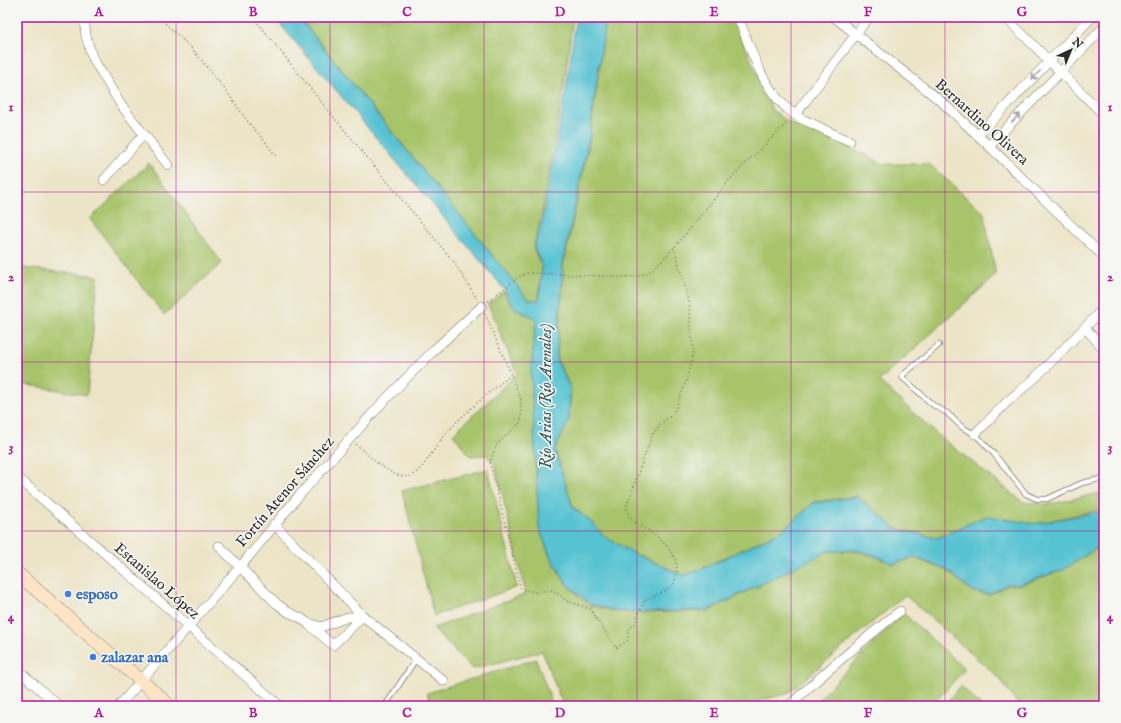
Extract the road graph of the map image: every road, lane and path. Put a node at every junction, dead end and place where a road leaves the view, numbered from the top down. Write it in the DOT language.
graph roads {
  1 [pos="84,17"];
  2 [pos="160,17"];
  3 [pos="253,17"];
  4 [pos="738,17"];
  5 [pos="834,17"];
  6 [pos="869,17"];
  7 [pos="1005,17"];
  8 [pos="1092,17"];
  9 [pos="1104,27"];
  10 [pos="856,34"];
  11 [pos="1050,62"];
  12 [pos="1060,72"];
  13 [pos="795,115"];
  14 [pos="1104,115"];
  15 [pos="144,134"];
  16 [pos="978,135"];
  17 [pos="850,141"];
  18 [pos="989,146"];
  19 [pos="276,156"];
  20 [pos="168,165"];
  21 [pos="104,180"];
  22 [pos="674,248"];
  23 [pos="1104,257"];
  24 [pos="482,306"];
  25 [pos="1104,308"];
  26 [pos="1085,328"];
  27 [pos="939,345"];
  28 [pos="1104,349"];
  29 [pos="511,374"];
  30 [pos="975,434"];
  31 [pos="350,439"];
  32 [pos="17,476"];
  33 [pos="1104,478"];
  34 [pos="274,524"];
  35 [pos="219,546"];
  36 [pos="240,567"];
  37 [pos="17,573"];
  38 [pos="900,611"];
  39 [pos="363,616"];
  40 [pos="306,622"];
  41 [pos="189,627"];
  42 [pos="416,659"];
  43 [pos="17,669"];
  44 [pos="142,681"];
  45 [pos="444,681"];
  46 [pos="59,706"];
  47 [pos="119,706"];
  48 [pos="170,706"];
  49 [pos="280,706"];
  50 [pos="389,706"];
  51 [pos="788,706"];
  1 -- 15 [label="street"];
  2 -- 19 [label="path"];
  3 -- 24 [label="path"];
  4 -- 13 [label="street"];
  5 -- 10 [label="street, Bernardino Olivera"];
  6 -- 10 [label="street"];
  7 -- 11 [label="street"];
  8 -- 11 [label="street"];
  9 -- 12 [label="street"];
  10 -- 13 [label="street"];
  10 -- 16 [label="street, Bernardino Olivera"];
  11 -- 12 [label="street"];
  11 -- 16 [label="street, one-way"];
  12 -- 14 [label="street"];
  18 -- 12 [label="street, one-way"];
  13 -- 17 [label="street"];
  13 -- 22 [label="path"];
  15 -- 20 [label="street"];
  15 -- 21 [label="street"];
  16 -- 18 [label="street, Bernardino Olivera"];
  18 -- 23 [label="street, Bernardino Olivera"];
  22 -- 24 [label="path"];
  22 -- 29 [label="path"];
  24 -- 29 [label="path"];
  24 -- 31 [label="street, Fortín Atenor Sánchez"];
  25 -- 26 [label="street"];
  26 -- 28 [label="street"];
  26 -- 30 [label="street"];
  27 -- 30 [label="lane"];
  29 -- 31 [label="path"];
  30 -- 33 [label="lane"];
  31 -- 34 [label="street, Fortín Atenor Sánchez"];
  32 -- 41 [label="street, Estanislao López"];
  34 -- 36 [label="street, Fortín Atenor Sánchez"];
  34 -- 39 [label="street"];
  35 -- 36 [label="street"];
  36 -- 40 [label="street"];
  36 -- 41 [label="street, Fortín Atenor Sánchez"];
  37 -- 44 [label="street"];
  38 -- 51 [label="street"];
  39 -- 40 [label="street"];
  39 -- 40 [label="street"];
  39 -- 42 [label="street"];
  41 -- 44 [label="street, Fortín Atenor Sánchez"];
  41 -- 49 [label="street, Estanislao López"];
  42 -- 45 [label="street"];
  42 -- 50 [label="lane"];
  43 -- 46 [label="street"];
  44 -- 47 [label="street, Fortín Atenor Sánchez"];
  44 -- 48 [label="street"];
}
